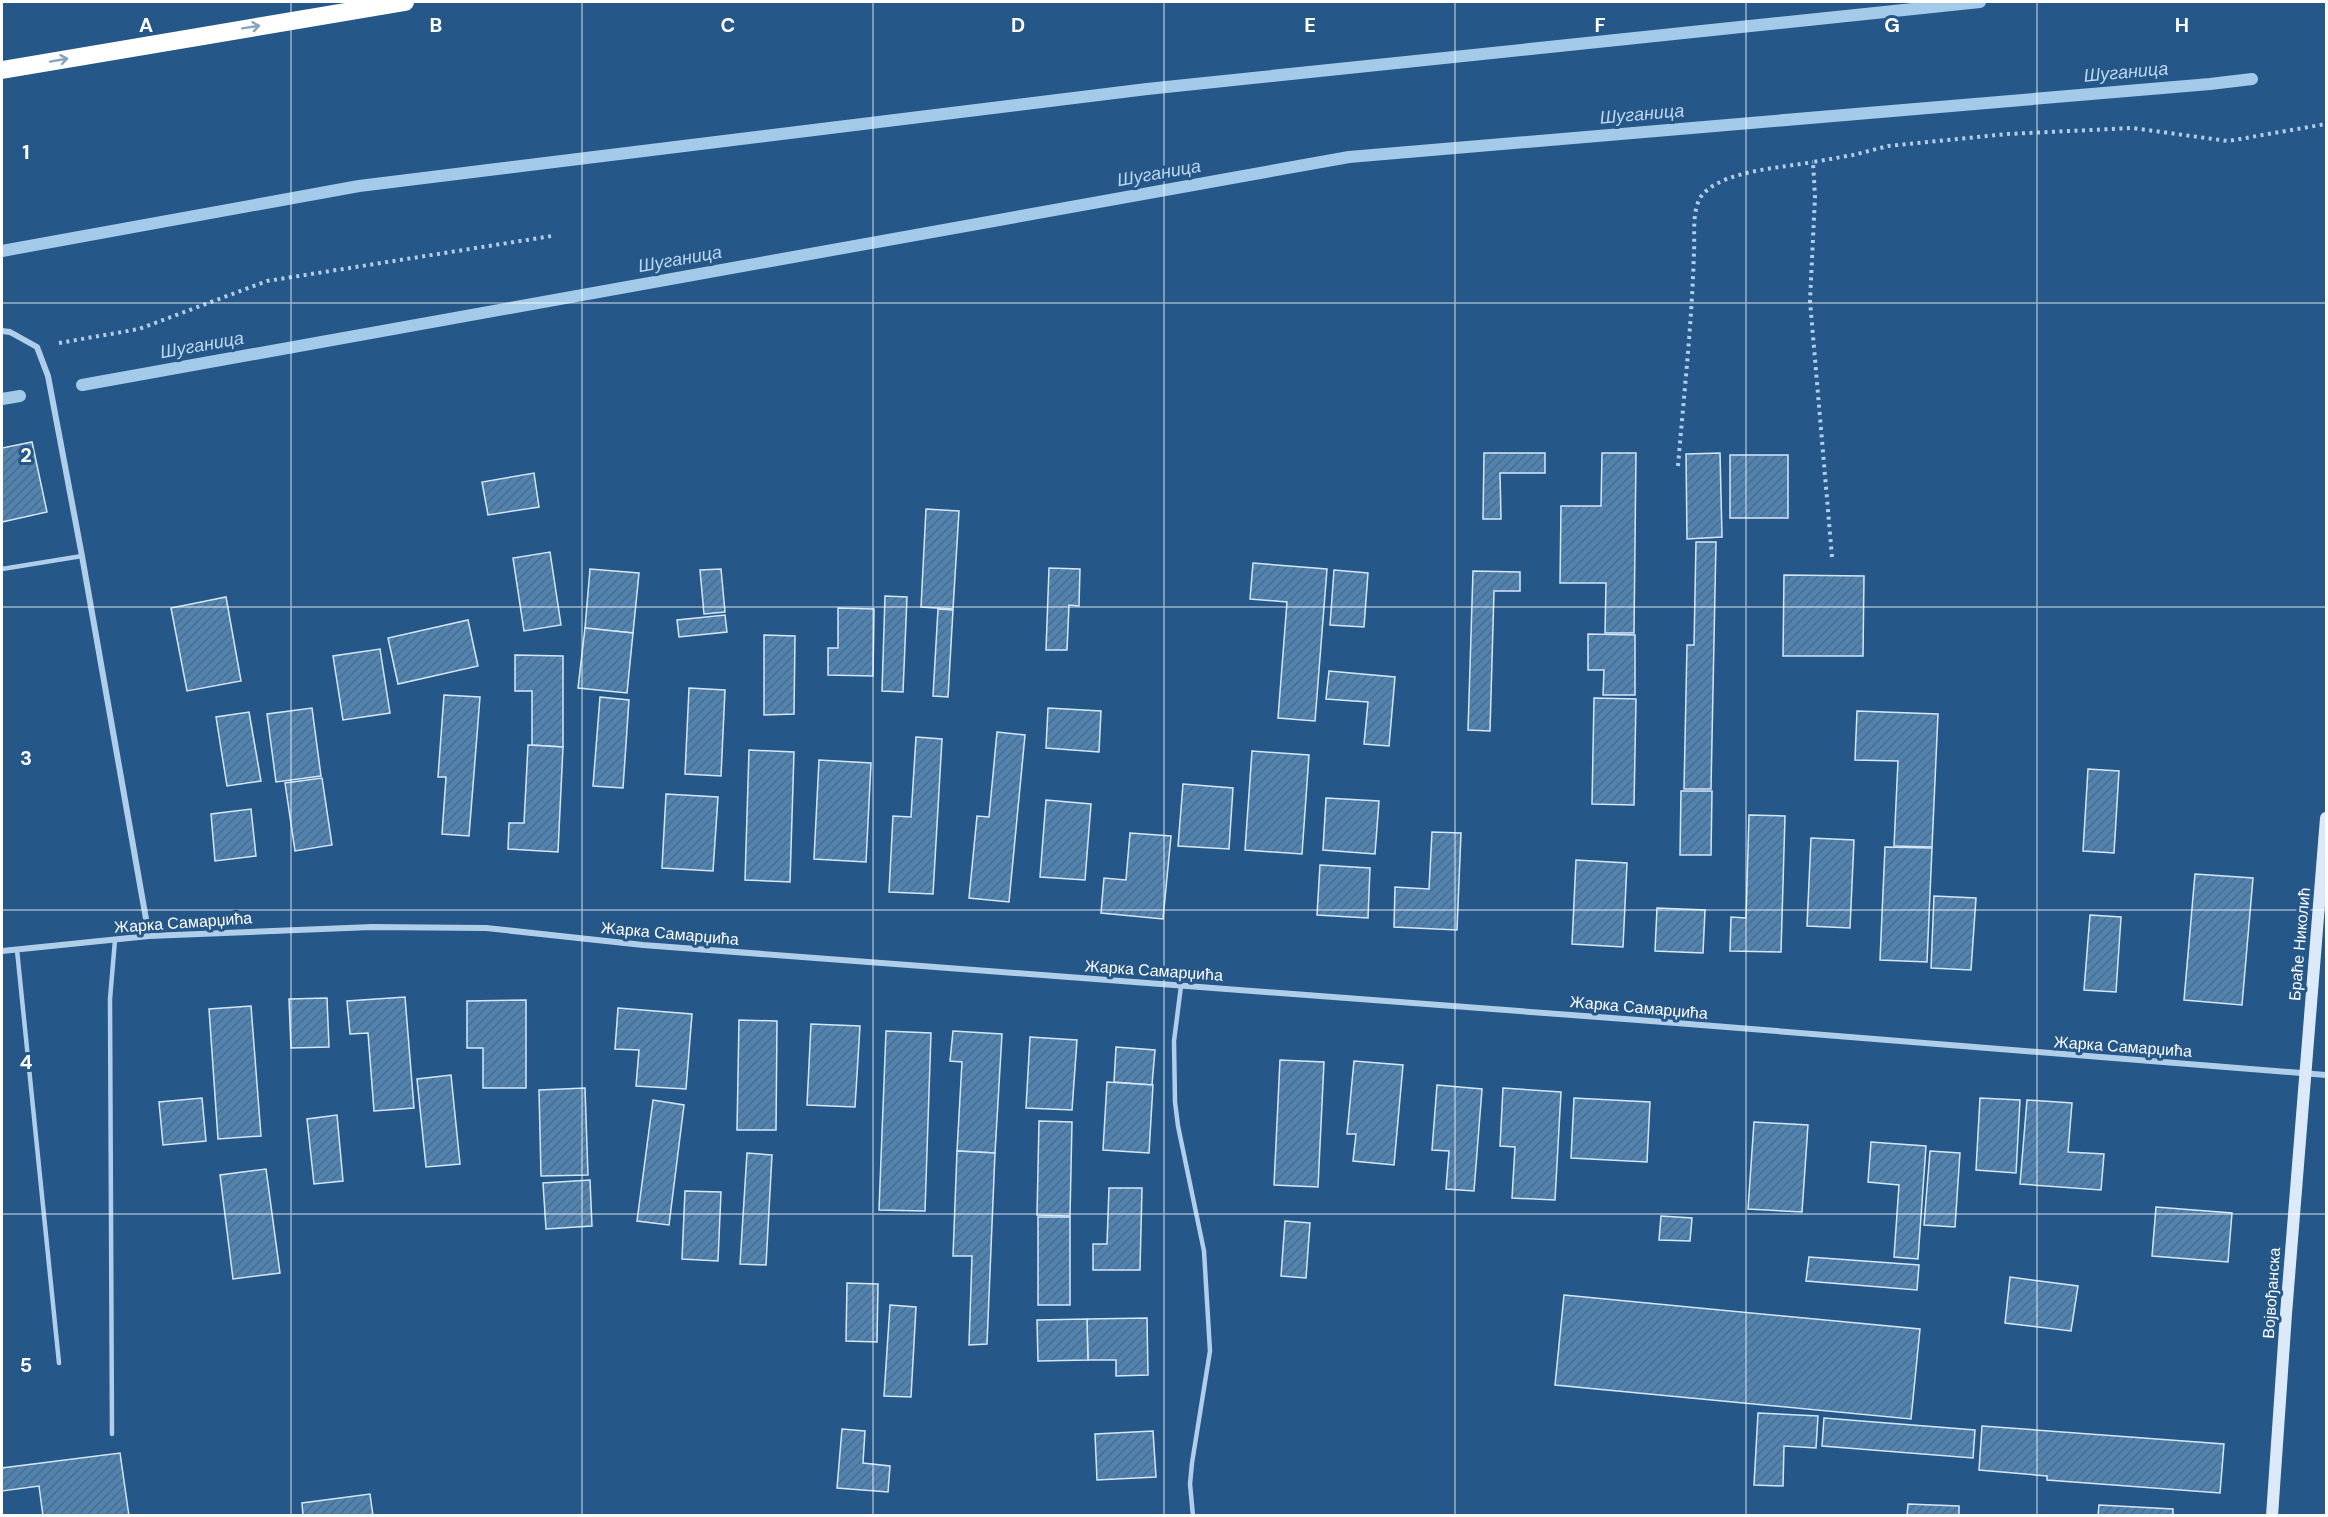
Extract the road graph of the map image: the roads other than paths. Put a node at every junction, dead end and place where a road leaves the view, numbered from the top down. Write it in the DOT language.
graph roads {
  1 [pos="405,2"];
  2 [pos="2,70"];
  3 [pos="2,332"];
  4 [pos="82,556"];
  5 [pos="2,569"];
  6 [pos="2326,818"];
  7 [pos="149,936"];
  8 [pos="116,940"];
  9 [pos="17,950"];
  10 [pos="2,951"];
  11 [pos="1181,986"];
  12 [pos="2305,1073"];
  13 [pos="2326,1075"];
  14 [pos="59,1363"];
  15 [pos="112,1434"];
  16 [pos="1193,1515"];
  17 [pos="2272,1515"];
  2 -- 1 [label="highway, one-way"];
  3 -- 4 [label="street"];
  4 -- 5 [label="lane"];
  4 -- 7 [label="street"];
  6 -- 12 [label="main road, Браће Николић"];
  7 -- 8 [label="street, Жарка Самарџића"];
  7 -- 11 [label="street, Жарка Самарџића"];
  8 -- 9 [label="street, Жарка Самарџића"];
  8 -- 15 [label="lane"];
  9 -- 10 [label="street, Жарка Самарџића"];
  9 -- 14 [label="lane"];
  11 -- 12 [label="street, Жарка Самарџића"];
  11 -- 16 [label="lane"];
  12 -- 13 [label="street, Жарка Самарџића"];
  12 -- 17 [label="main road, Војвођанска"];
}
